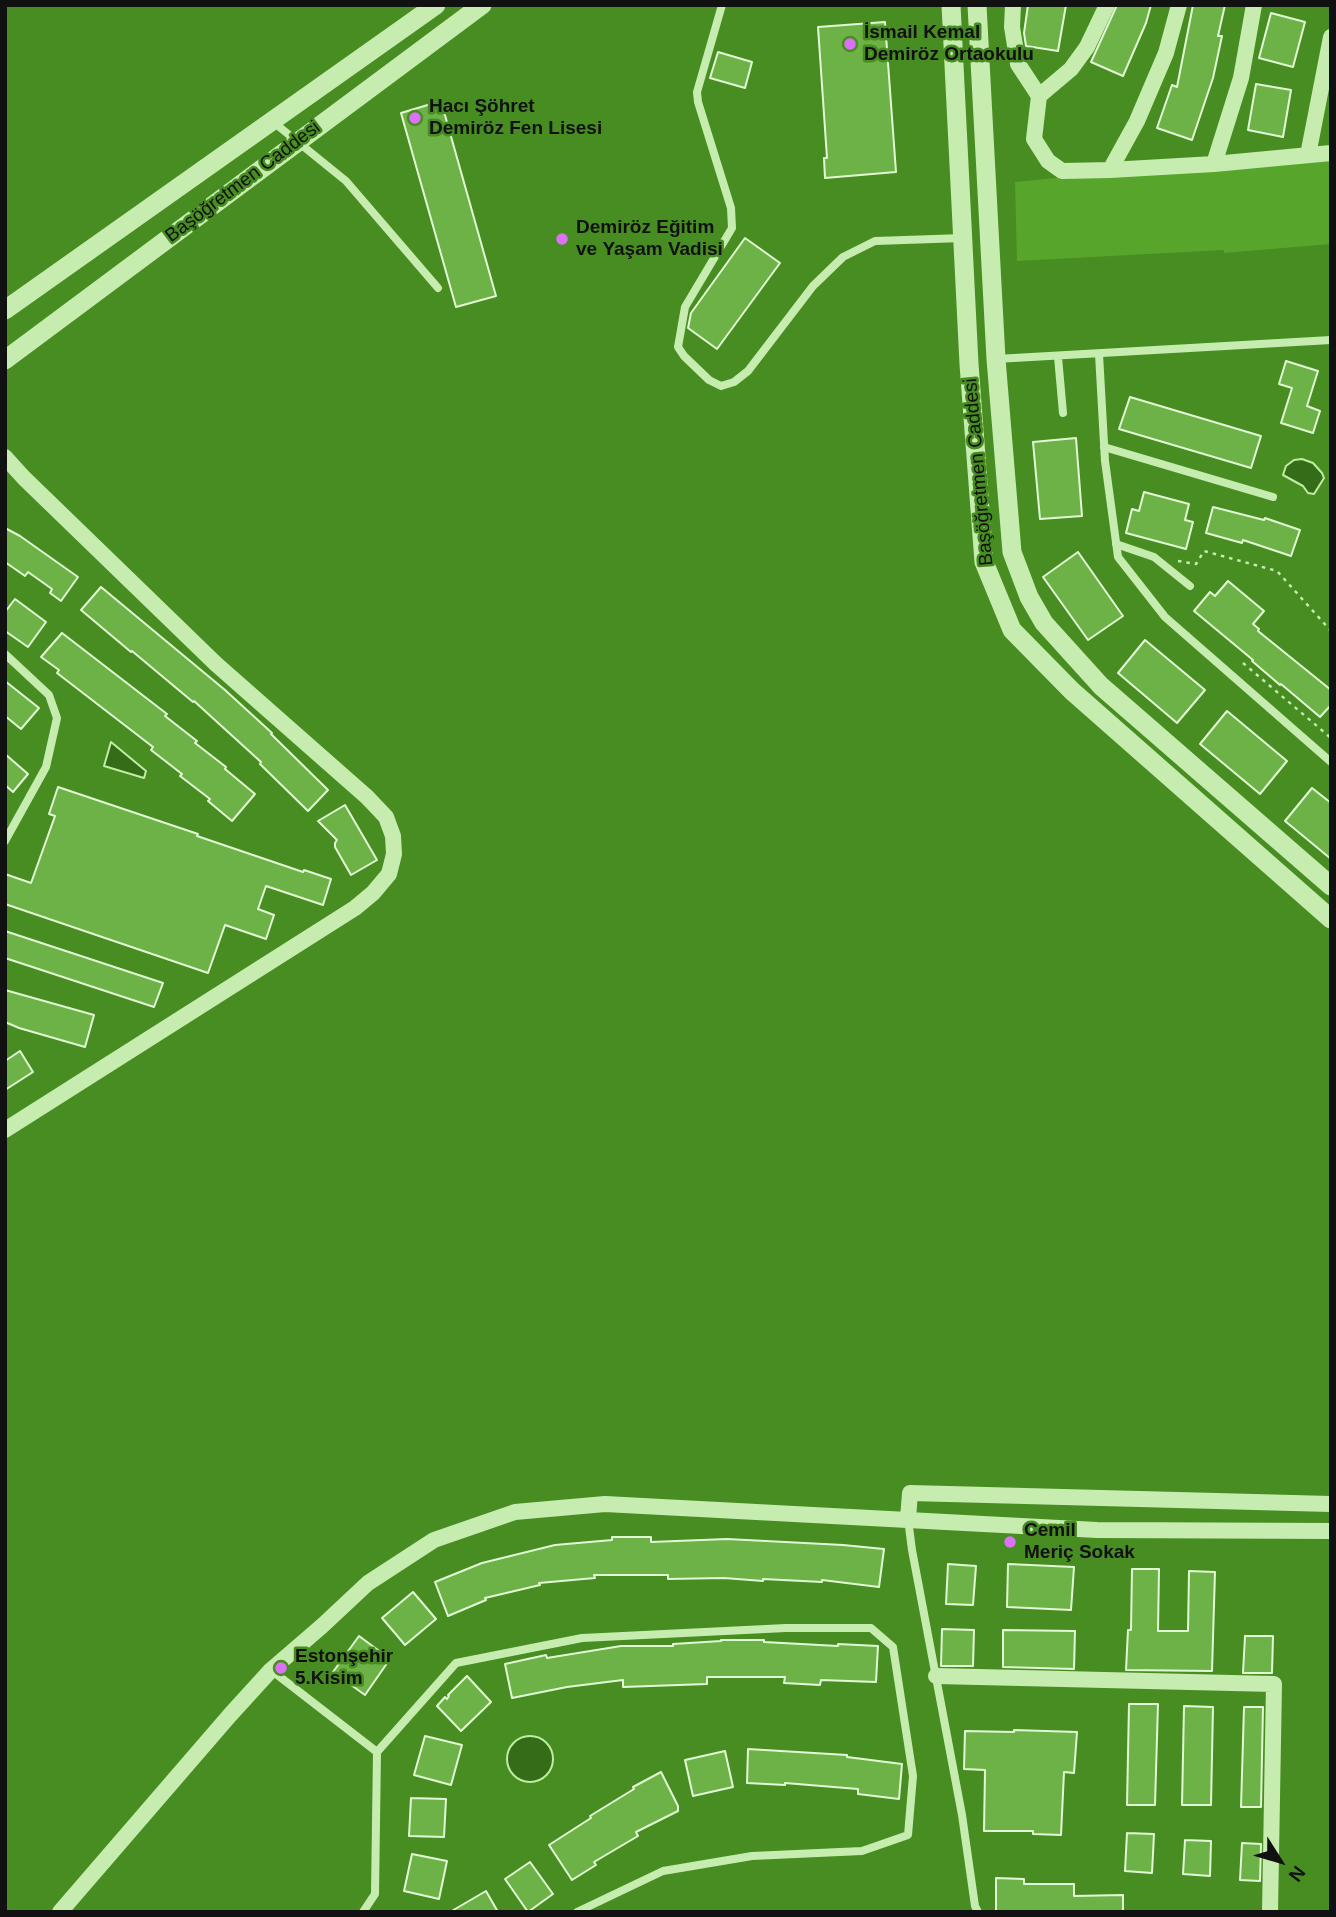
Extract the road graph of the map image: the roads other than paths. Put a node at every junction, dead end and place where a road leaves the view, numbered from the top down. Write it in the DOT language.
graph roads {
  1 [pos="436,5"];
  2 [pos="482,5"];
  3 [pos="722,5"];
  4 [pos="951,5"];
  5 [pos="977,5"];
  6 [pos="1013,5"];
  7 [pos="1107,5"];
  8 [pos="1180,5"];
  9 [pos="1254,5"];
  10 [pos="1331,37"];
  11 [pos="1039,96"];
  12 [pos="272,121"];
  13 [pos="299,141"];
  14 [pos="1331,153"];
  15 [pos="1308,155"];
  16 [pos="1214,164"];
  17 [pos="1110,170"];
  18 [pos="962,238"];
  19 [pos="438,288"];
  20 [pos="5,310"];
  21 [pos="1331,340"];
  22 [pos="1100,354"];
  23 [pos="1058,357"];
  24 [pos="996,359"];
  25 [pos="5,360"];
  26 [pos="1063,412"];
  27 [pos="1104,447"];
  28 [pos="5,457"];
  29 [pos="5,471"];
  30 [pos="24,478"];
  31 [pos="1273,497"];
  32 [pos="1116,544"];
  33 [pos="1189,586"];
  34 [pos="5,654"];
  35 [pos="1331,762"];
  36 [pos="5,841"];
  37 [pos="1331,886"];
  38 [pos="1331,919"];
  39 [pos="5,1130"];
  40 [pos="1331,1504"];
  41 [pos="908,1519"];
  42 [pos="1331,1531"];
  43 [pos="271,1670"];
  44 [pos="936,1676"];
  45 [pos="377,1752"];
  46 [pos="60,1912"];
  47 [pos="363,1912"];
  48 [pos="577,1912"];
  49 [pos="978,1912"];
  50 [pos="1270,1912"];
  1 -- 12 [label="street, Başöğretmen Caddesi"];
  2 -- 13 [label="street, Başöğretmen Caddesi"];
  3 -- 18 [label="lane"];
  4 -- 18 [label="street, Başöğretmen Caddesi"];
  5 -- 24 [label="street, Başöğretmen Caddesi"];
  6 -- 11 [label="street"];
  7 -- 11 [label="street"];
  8 -- 17 [label="street"];
  9 -- 16 [label="street"];
  10 -- 15 [label="street"];
  11 -- 17 [label="street"];
  12 -- 13 [label="lane"];
  12 -- 20 [label="street, Başöğretmen Caddesi"];
  13 -- 19 [label="lane"];
  13 -- 25 [label="street, Başöğretmen Caddesi"];
  14 -- 15 [label="street"];
  15 -- 16 [label="street"];
  16 -- 17 [label="street"];
  18 -- 38 [label="street, Başöğretmen Caddesi"];
  21 -- 22 [label="lane"];
  22 -- 23 [label="lane"];
  22 -- 27 [label="lane"];
  23 -- 24 [label="lane"];
  23 -- 26 [label="lane"];
  24 -- 37 [label="street, Başöğretmen Caddesi"];
  27 -- 31 [label="lane"];
  27 -- 32 [label="lane"];
  28 -- 30 [label="street"];
  29 -- 30 [label="street"];
  30 -- 39 [label="street"];
  32 -- 33 [label="lane"];
  32 -- 35 [label="lane"];
  34 -- 36 [label="lane"];
  40 -- 41 [label="street"];
  41 -- 42 [label="street"];
  41 -- 43 [label="street"];
  41 -- 44 [label="lane"];
  43 -- 45 [label="lane"];
  43 -- 46 [label="street"];
  44 -- 49 [label="lane"];
  44 -- 50 [label="street"];
  45 -- 47 [label="lane"];
  45 -- 48 [label="lane"];
}
